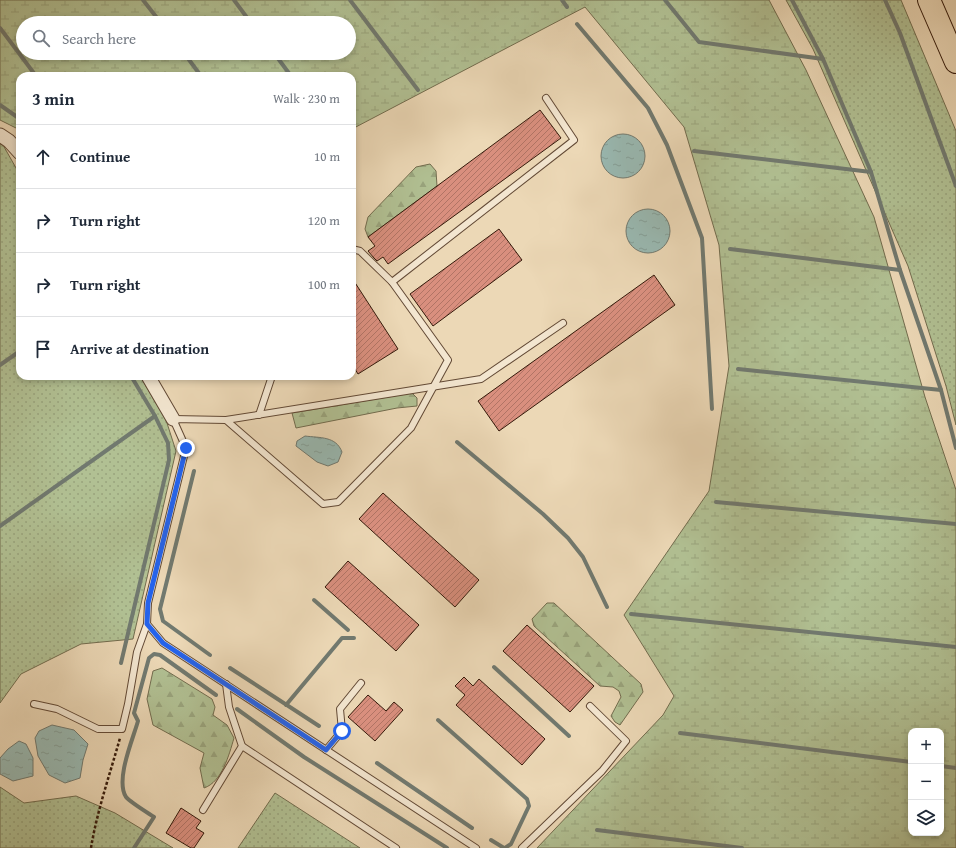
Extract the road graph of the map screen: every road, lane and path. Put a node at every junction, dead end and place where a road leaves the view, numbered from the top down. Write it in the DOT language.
graph roads {
  1 [pos="929,0"];
  2 [pos="956,62"];
  3 [pos="546,98"];
  4 [pos="356,250"];
  5 [pos="392,282"];
  6 [pos="563,323"];
  7 [pos="150,380"];
  8 [pos="271,380"];
  9 [pos="434,386"];
  10 [pos="259,415"];
  11 [pos="173,419"];
  12 [pos="226,420"];
  13 [pos="147,624"];
  14 [pos="361,683"];
  15 [pos="226,684"];
  16 [pos="34,704"];
  17 [pos="590,706"];
  18 [pos="122,729"];
  19 [pos="242,746"];
  20 [pos="326,750"];
  21 [pos="203,810"];
  22 [pos="91,848"];
  23 [pos="396,848"];
  24 [pos="476,848"];
  25 [pos="522,848"];
  1 -- 2 [label="highway"];
  3 -- 5 [label="lane"];
  4 -- 5 [label="lane"];
  5 -- 9 [label="lane"];
  6 -- 9 [label="lane"];
  7 -- 11 [label="street"];
  8 -- 10 [label="lane"];
  9 -- 10 [label="lane"];
  9 -- 12 [label="lane"];
  10 -- 12 [label="lane"];
  11 -- 12 [label="lane"];
  11 -- 13 [label="lane"];
  13 -- 15 [label="lane"];
  13 -- 18 [label="lane"];
  14 -- 20 [label="lane"];
  15 -- 19 [label="lane"];
  15 -- 20 [label="lane"];
  16 -- 18 [label="lane"];
  17 -- 25 [label="lane"];
  18 -- 22 [label="path"];
  19 -- 21 [label="lane"];
  19 -- 23 [label="lane"];
  20 -- 24 [label="lane"];
}
